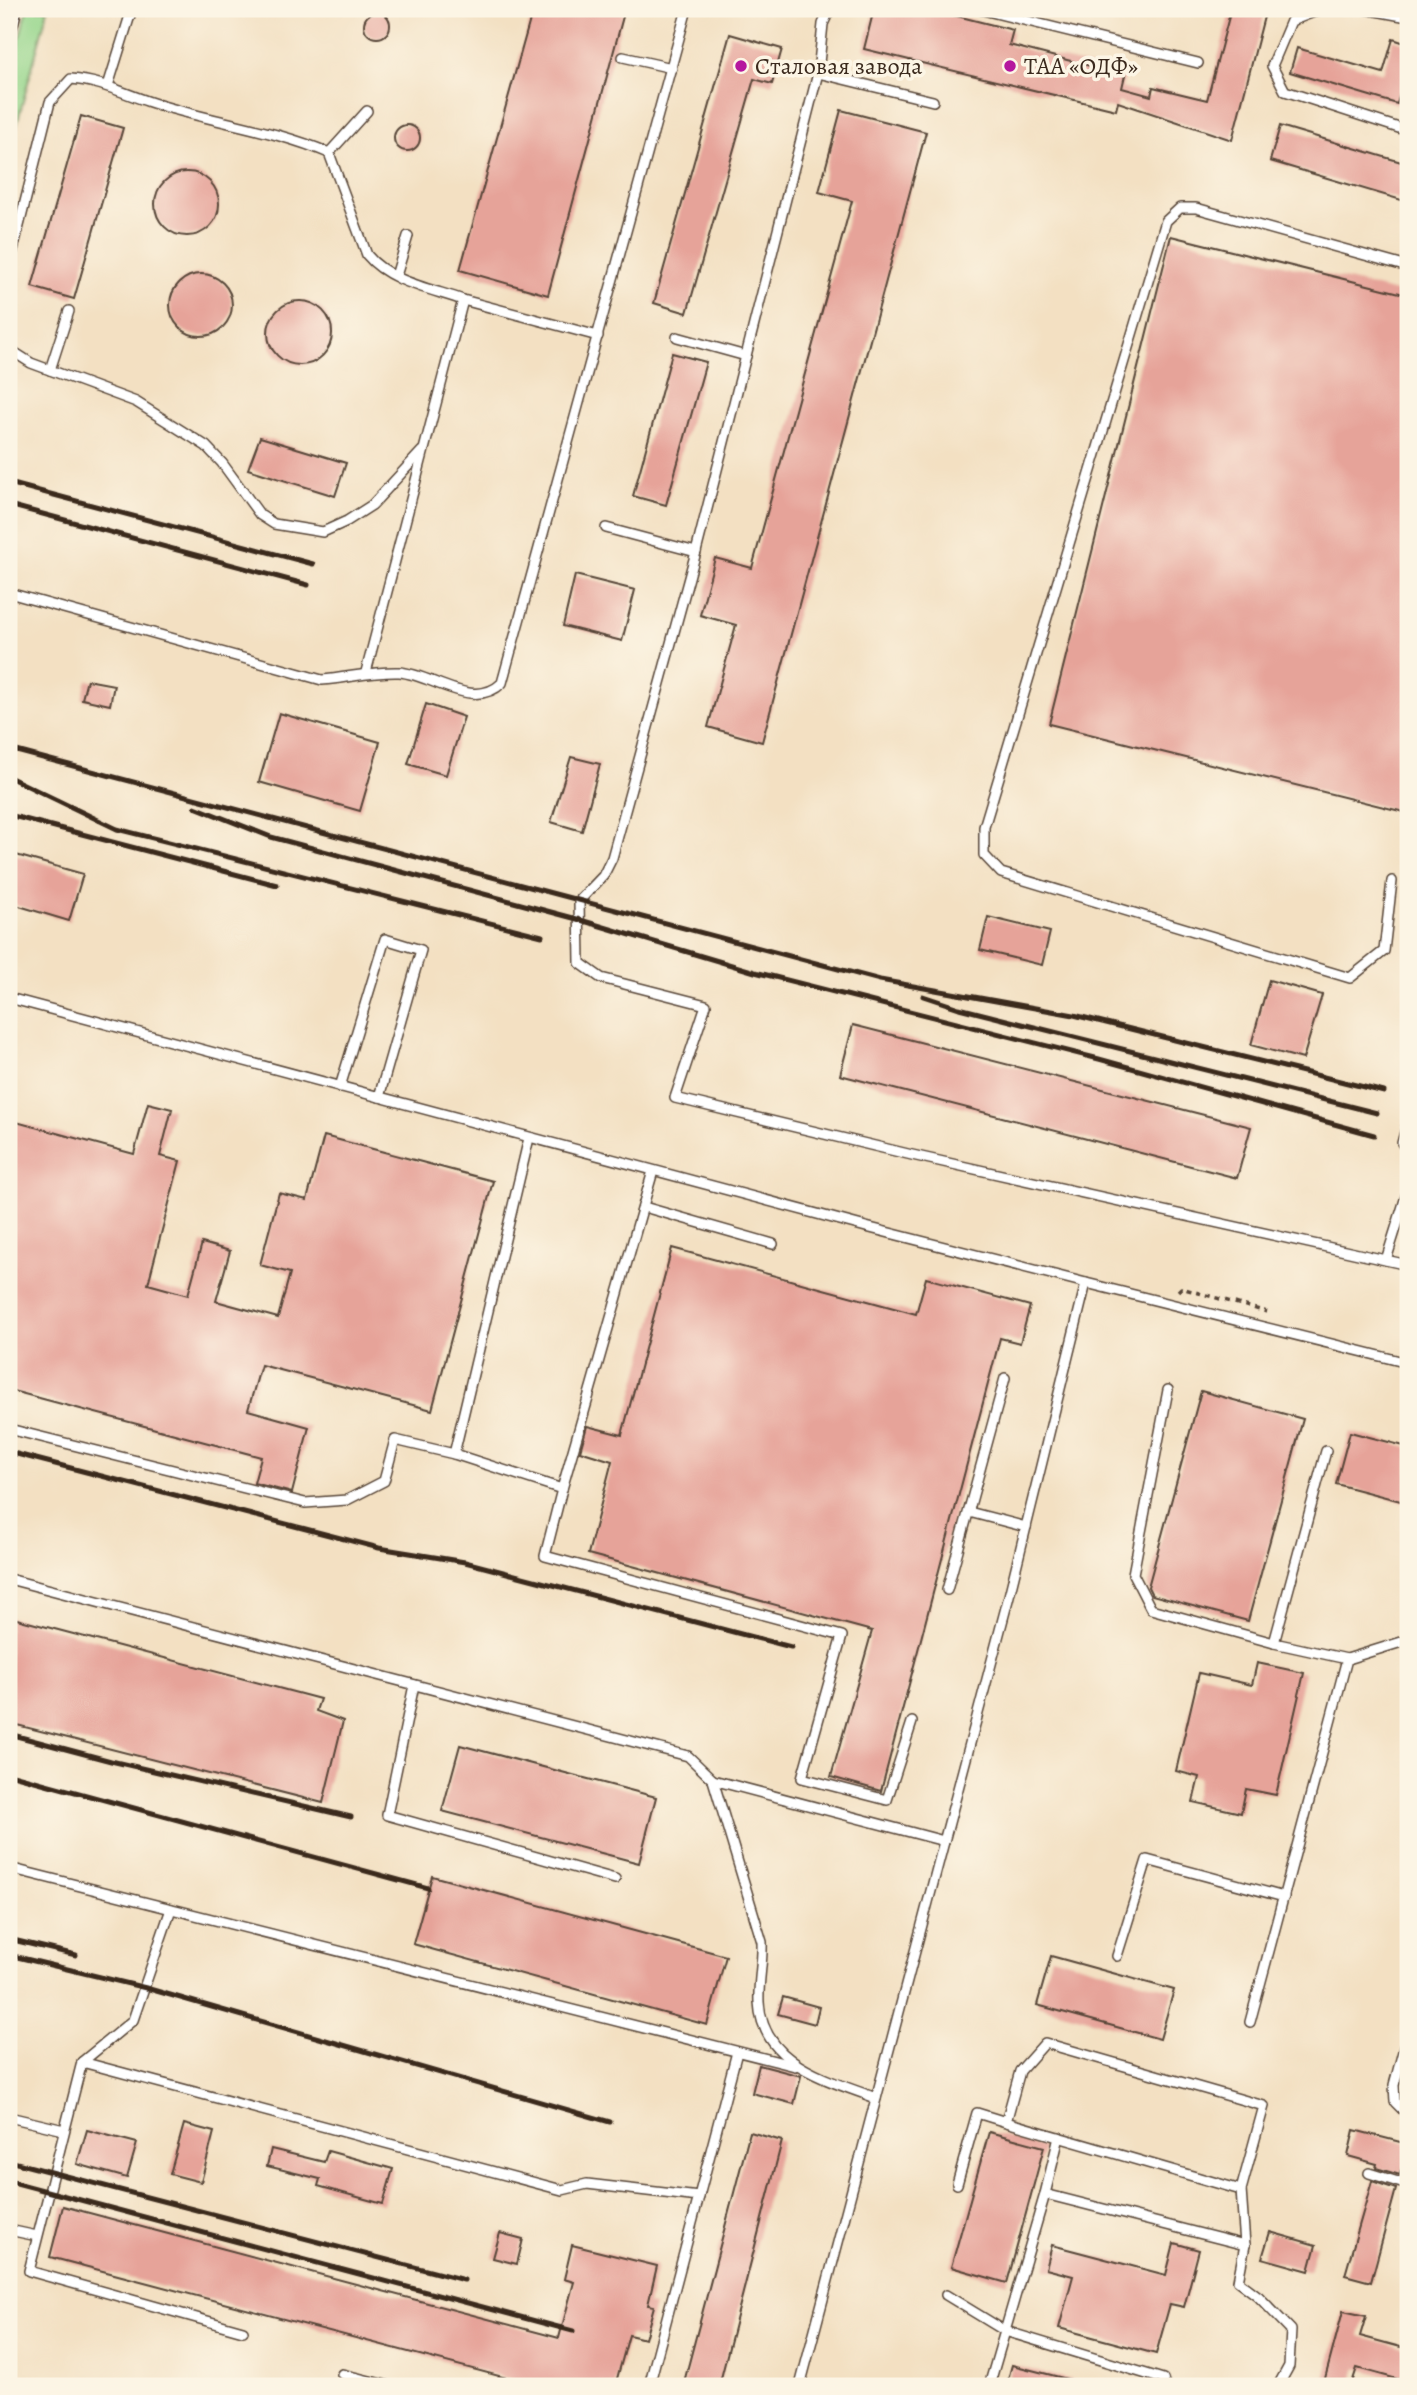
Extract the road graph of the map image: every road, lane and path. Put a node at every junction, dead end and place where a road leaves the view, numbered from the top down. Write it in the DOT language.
graph roads {
  1 [pos="132,9"];
  2 [pos="687,9"];
  3 [pos="830,9"];
  4 [pos="979,9"];
  5 [pos="1322,9"];
  6 [pos="1365,9"];
  7 [pos="14,14"];
  8 [pos="1408,17"];
  9 [pos="9,40"];
  10 [pos="623,57"];
  11 [pos="1198,63"];
  12 [pos="672,68"];
  13 [pos="818,73"];
  14 [pos="108,86"];
  15 [pos="933,101"];
  16 [pos="367,111"];
  17 [pos="1408,131"];
  18 [pos="329,153"];
  19 [pos="408,236"];
  20 [pos="9,267"];
  21 [pos="1408,267"];
  22 [pos="396,276"];
  23 [pos="463,300"];
  24 [pos="69,311"];
  25 [pos="598,336"];
  26 [pos="677,337"];
  27 [pos="9,349"];
  28 [pos="746,355"];
  29 [pos="50,370"];
  30 [pos="425,447"];
  31 [pos="606,528"];
  32 [pos="696,552"];
  33 [pos="9,593"];
  34 [pos="366,672"];
  35 [pos="1392,881"];
  36 [pos="9,998"];
  37 [pos="340,1087"];
  38 [pos="379,1097"];
  39 [pos="1408,1121"];
  40 [pos="529,1138"];
  41 [pos="1408,1152"];
  42 [pos="653,1171"];
  43 [pos="1408,1190"];
  44 [pos="644,1207"];
  45 [pos="773,1244"];
  46 [pos="1386,1260"];
  47 [pos="1408,1265"];
  48 [pos="1086,1283"];
  49 [pos="1408,1363"];
  50 [pos="1005,1378"];
  51 [pos="1168,1390"];
  52 [pos="9,1429"];
  53 [pos="1326,1451"];
  54 [pos="454,1454"];
  55 [pos="562,1489"];
  56 [pos="969,1512"];
  57 [pos="1026,1527"];
  58 [pos="9,1578"];
  59 [pos="947,1590"];
  60 [pos="1408,1640"];
  61 [pos="1273,1643"];
  62 [pos="1347,1659"];
  63 [pos="414,1685"];
  64 [pos="912,1722"];
  65 [pos="713,1780"];
  66 [pos="944,1841"];
  67 [pos="9,1868"];
  68 [pos="615,1879"];
  69 [pos="1284,1897"];
  70 [pos="172,1909"];
  71 [pos="1117,1956"];
  72 [pos="1250,2022"];
  73 [pos="1408,2033"];
  74 [pos="737,2052"];
  75 [pos="82,2062"];
  76 [pos="796,2067"];
  77 [pos="876,2098"];
  78 [pos="1408,2115"];
  79 [pos="9,2117"];
  80 [pos="1006,2122"];
  81 [pos="64,2130"];
  82 [pos="1059,2137"];
  83 [pos="1369,2173"];
  84 [pos="957,2183"];
  85 [pos="1408,2185"];
  86 [pos="1241,2190"];
  87 [pos="1045,2194"];
  88 [pos="699,2197"];
  89 [pos="9,2230"];
  90 [pos="37,2236"];
  91 [pos="1245,2245"];
  92 [pos="946,2295"];
  93 [pos="243,2331"];
  94 [pos="1005,2331"];
  95 [pos="342,2374"];
  96 [pos="390,2386"];
  97 [pos="649,2386"];
  98 [pos="800,2386"];
  99 [pos="989,2386"];
  100 [pos="1165,2386"];
  101 [pos="1278,2386"];
  1 -- 14 [label="lane"];
  2 -- 12 [label="lane"];
  3 -- 13 [label="lane"];
  4 -- 11 [label="lane"];
  5 -- 17 [label="lane"];
  6 -- 8 [label="lane"];
  7 -- 9 [label="lane"];
  10 -- 12 [label="lane"];
  12 -- 25 [label="lane"];
  13 -- 15 [label="lane"];
  13 -- 28 [label="lane"];
  14 -- 18 [label="lane"];
  14 -- 20 [label="lane"];
  16 -- 18 [label="lane"];
  18 -- 22 [label="lane"];
  19 -- 22 [label="lane"];
  21 -- 35 [label="lane"];
  22 -- 23 [label="lane"];
  23 -- 25 [label="lane"];
  23 -- 30 [label="lane"];
  24 -- 29 [label="lane"];
  25 -- 34 [label="lane"];
  26 -- 28 [label="lane"];
  27 -- 29 [label="lane"];
  28 -- 32 [label="lane"];
  29 -- 30 [label="lane"];
  30 -- 34 [label="lane"];
  31 -- 32 [label="lane"];
  32 -- 46 [label="lane"];
  33 -- 34 [label="lane"];
  36 -- 37 [label="lane"];
  37 -- 38 [label="lane"];
  37 -- 38 [label="lane"];
  38 -- 40 [label="lane"];
  39 -- 41 [label="lane"];
  40 -- 42 [label="lane"];
  40 -- 54 [label="lane"];
  42 -- 44 [label="lane"];
  42 -- 48 [label="lane"];
  43 -- 46 [label="lane"];
  44 -- 45 [label="lane"];
  44 -- 55 [label="lane"];
  46 -- 47 [label="lane"];
  48 -- 49 [label="lane"];
  48 -- 57 [label="lane"];
  50 -- 56 [label="lane"];
  51 -- 61 [label="lane"];
  52 -- 54 [label="lane"];
  53 -- 61 [label="lane"];
  54 -- 55 [label="lane"];
  55 -- 64 [label="lane"];
  56 -- 57 [label="lane"];
  56 -- 59 [label="lane"];
  57 -- 66 [label="lane"];
  58 -- 63 [label="lane"];
  60 -- 62 [label="lane"];
  61 -- 62 [label="lane"];
  62 -- 69 [label="lane"];
  63 -- 65 [label="lane"];
  63 -- 68 [label="lane"];
  65 -- 66 [label="lane"];
  65 -- 76 [label="lane"];
  66 -- 77 [label="lane"];
  67 -- 70 [label="lane"];
  69 -- 71 [label="lane"];
  69 -- 72 [label="lane"];
  70 -- 74 [label="lane"];
  70 -- 75 [label="lane"];
  73 -- 78 [label="lane"];
  74 -- 76 [label="lane"];
  74 -- 88 [label="lane"];
  75 -- 81 [label="lane"];
  75 -- 88 [label="lane"];
  76 -- 77 [label="lane"];
  77 -- 98 [label="lane"];
  79 -- 81 [label="lane"];
  80 -- 82 [label="lane"];
  80 -- 84 [label="lane"];
  80 -- 86 [label="lane"];
  81 -- 90 [label="lane"];
  82 -- 86 [label="lane"];
  82 -- 87 [label="lane"];
  83 -- 85 [label="lane"];
  86 -- 91 [label="lane"];
  87 -- 91 [label="lane"];
  87 -- 94 [label="lane"];
  88 -- 97 [label="lane"];
  89 -- 90 [label="lane"];
  90 -- 93 [label="lane"];
  91 -- 101 [label="lane"];
  92 -- 94 [label="lane"];
  94 -- 99 [label="lane"];
  94 -- 100 [label="lane"];
  95 -- 96 [label="lane"];
}
